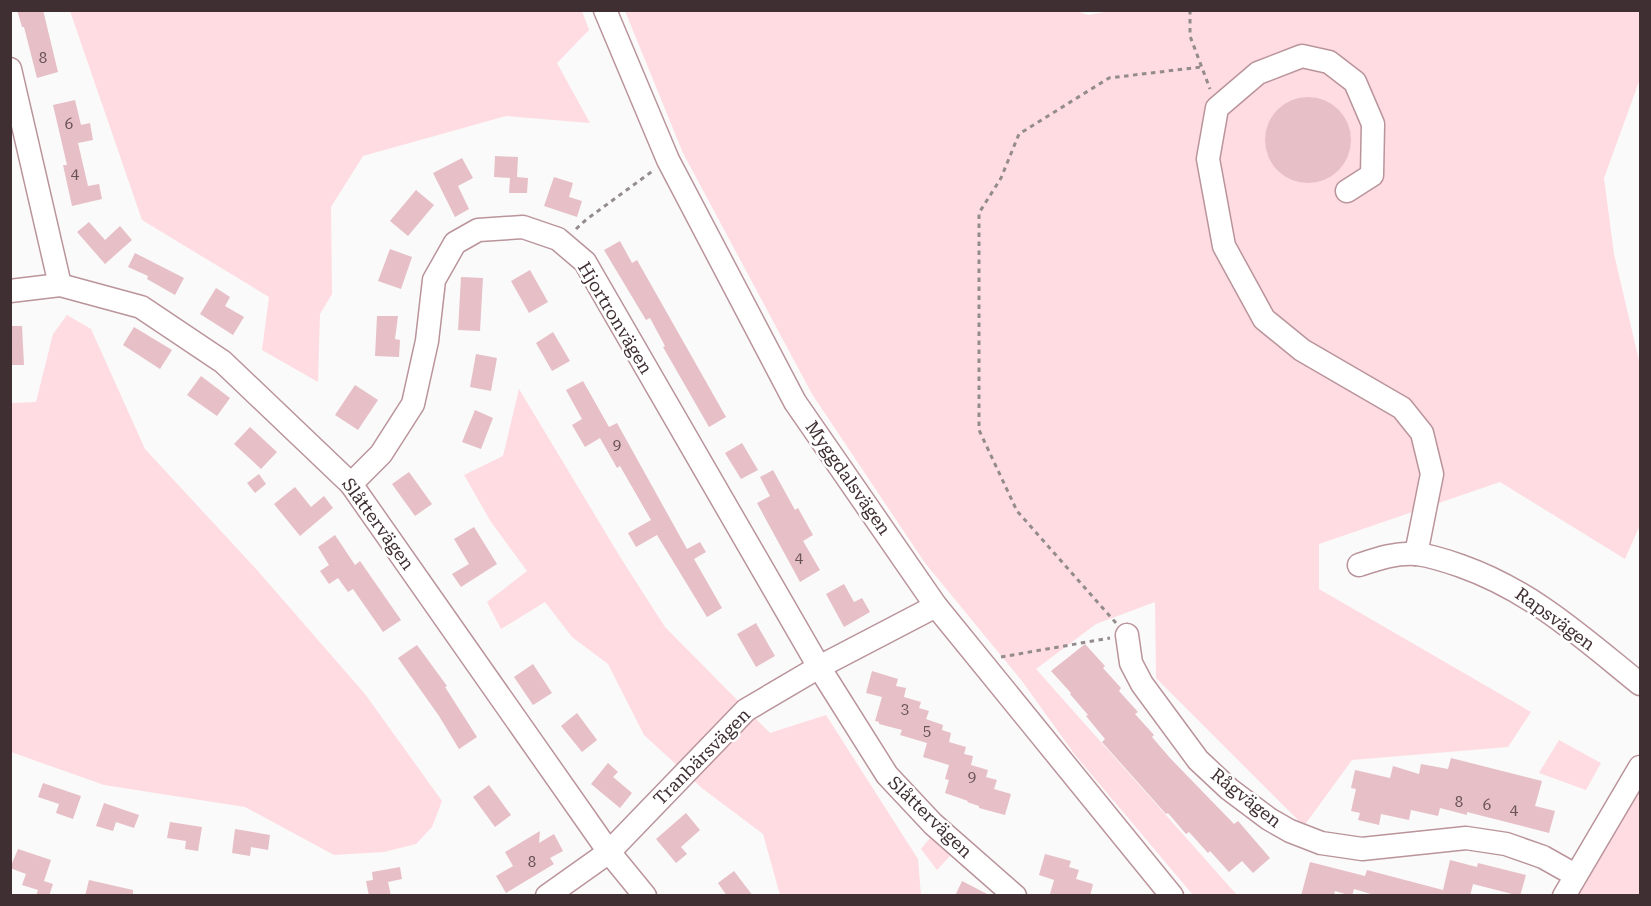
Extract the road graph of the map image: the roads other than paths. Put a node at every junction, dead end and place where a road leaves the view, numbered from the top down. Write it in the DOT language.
graph roads {
  1 [pos="605,10"];
  2 [pos="10,69"];
  3 [pos="1347,191"];
  4 [pos="60,285"];
  5 [pos="10,291"];
  6 [pos="351,484"];
  7 [pos="1416,554"];
  8 [pos="1359,565"];
  9 [pos="936,606"];
  10 [pos="1127,635"];
  11 [pos="819,667"];
  12 [pos="1641,684"];
  13 [pos="1641,767"];
  14 [pos="609,852"];
  15 [pos="1575,875"];
  16 [pos="547,896"];
  17 [pos="645,896"];
  18 [pos="1015,896"];
  19 [pos="1172,896"];
  20 [pos="1564,896"];
  1 -- 9 [label="street, Myggdalsvägen"];
  2 -- 4 [label="street"];
  3 -- 7 [label="street"];
  4 -- 5 [label="street, Slåttervägen"];
  4 -- 6 [label="street, Slåttervägen"];
  6 -- 11 [label="street, Hjortronvägen"];
  6 -- 14 [label="street, Slåttervägen"];
  7 -- 8 [label="street, Rapsvägen"];
  7 -- 12 [label="street, Rapsvägen"];
  9 -- 11 [label="street, Tranbärsvägen"];
  9 -- 19 [label="street, Myggdalsvägen"];
  10 -- 15 [label="street, Rågvägen"];
  11 -- 14 [label="street, Tranbärsvägen"];
  11 -- 18 [label="street, Slåttervägen"];
  13 -- 15 [label="street"];
  14 -- 16 [label="street, Tranbärsvägen"];
  14 -- 17 [label="street, Slåttervägen"];
  15 -- 20 [label="street"];
}
